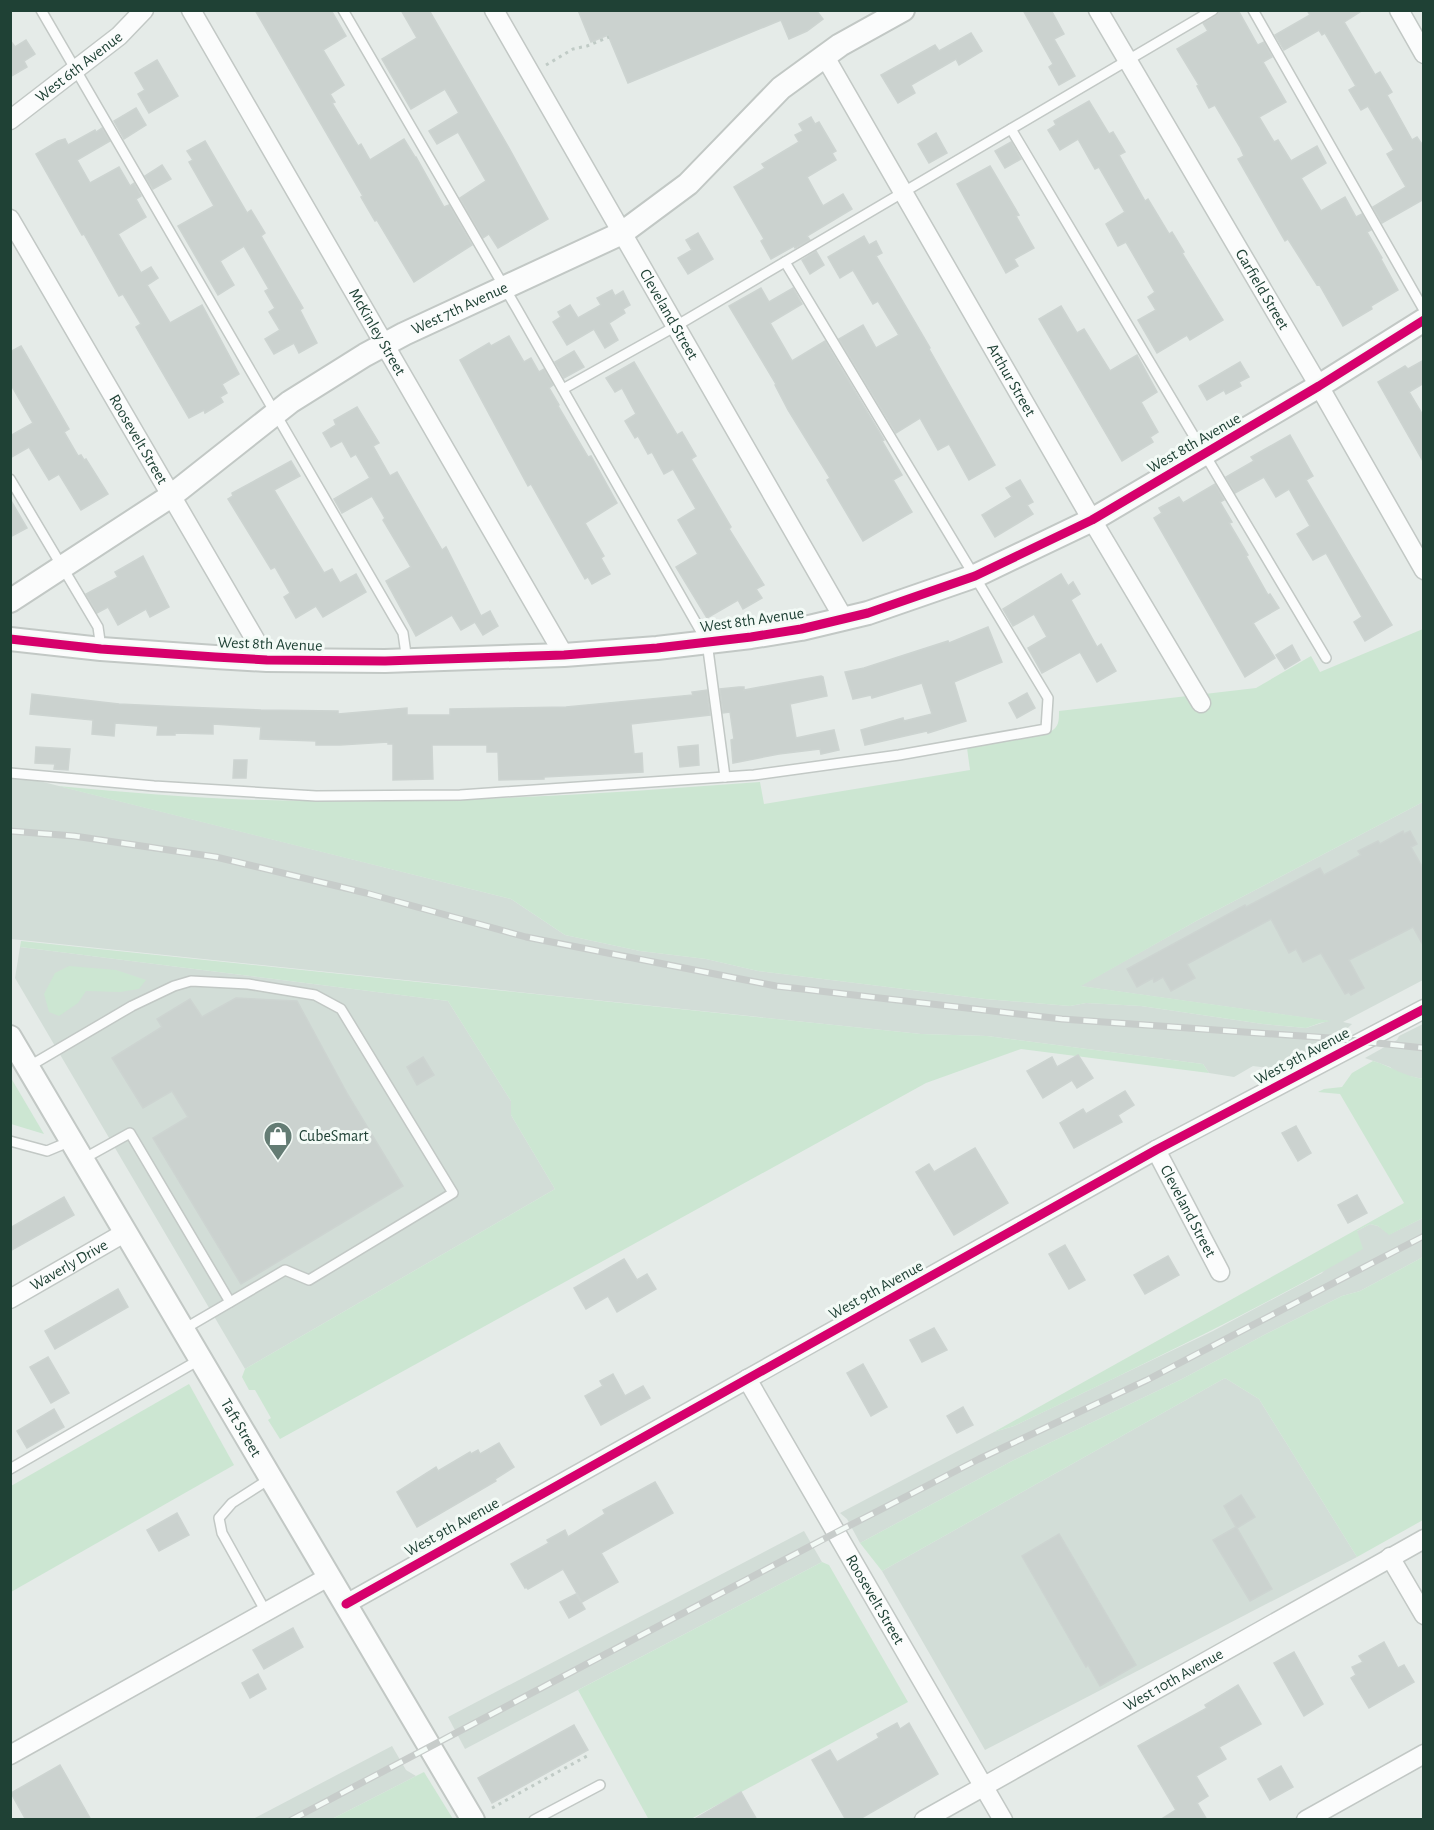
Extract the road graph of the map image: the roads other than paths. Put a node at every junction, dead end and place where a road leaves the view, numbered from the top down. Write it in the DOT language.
graph roads {
  1 [pos="40,10"];
  2 [pos="144,10"];
  3 [pos="191,10"];
  4 [pos="343,10"];
  5 [pos="494,10"];
  6 [pos="903,10"];
  7 [pos="1098,10"];
  8 [pos="1213,10"];
  9 [pos="1253,10"];
  10 [pos="1399,10"];
  11 [pos="1424,54"];
  12 [pos="824,55"];
  13 [pos="1127,61"];
  14 [pos="75,70"];
  15 [pos="10,120"];
  16 [pos="1011,129"];
  17 [pos="903,193"];
  18 [pos="10,219"];
  19 [pos="622,233"];
  20 [pos="785,262"];
  21 [pos="504,288"];
  22 [pos="1424,310"];
  23 [pos="1424,320"];
  24 [pos="676,326"];
  25 [pos="384,344"];
  26 [pos="1319,386"];
  27 [pos="563,389"];
  28 [pos="275,414"];
  29 [pos="1204,454"];
  30 [pos="10,479"];
  31 [pos="171,496"];
  32 [pos="1092,520"];
  33 [pos="63,568"];
  34 [pos="1424,570"];
  35 [pos="975,576"];
  36 [pos="10,601"];
  37 [pos="844,619"];
  38 [pos="10,639"];
  39 [pos="707,642"];
  40 [pos="101,649"];
  41 [pos="564,655"];
  42 [pos="1326,658"];
  43 [pos="267,660"];
  44 [pos="407,661"];
  45 [pos="1201,703"];
  46 [pos="10,773"];
  47 [pos="725,777"];
  48 [pos="1424,1009"];
  49 [pos="10,1037"];
  50 [pos="28,1067"];
  51 [pos="10,1142"];
  52 [pos="78,1150"];
  53 [pos="1156,1150"];
  54 [pos="126,1232"];
  55 [pos="1220,1272"];
  56 [pos="10,1299"];
  57 [pos="230,1302"];
  58 [pos="184,1329"];
  59 [pos="201,1359"];
  60 [pos="747,1379"];
  61 [pos="10,1469"];
  62 [pos="271,1477"];
  63 [pos="1424,1539"];
  64 [pos="1390,1557"];
  65 [pos="330,1576"];
  66 [pos="346,1604"];
  67 [pos="266,1612"];
  68 [pos="1424,1615"];
  69 [pos="1424,1754"];
  70 [pos="10,1755"];
  71 [pos="600,1785"];
  72 [pos="984,1786"];
  73 [pos="482,1814"];
  74 [pos="534,1820"];
  75 [pos="924,1820"];
  76 [pos="1003,1820"];
  77 [pos="1306,1820"];
  1 -- 14 [label="lane"];
  2 -- 14 [label="street, West 6th Avenue"];
  3 -- 25 [label="street, McKinley Street"];
  4 -- 21 [label="lane"];
  5 -- 19 [label="street, Cleveland Street"];
  6 -- 12 [label="street, West 7th Avenue"];
  7 -- 13 [label="street, Garfield Street"];
  8 -- 13 [label="lane"];
  9 -- 22 [label="lane"];
  10 -- 11 [label="street"];
  12 -- 17 [label="street, Arthur Street"];
  12 -- 19 [label="street, West 7th Avenue"];
  13 -- 16 [label="lane"];
  13 -- 26 [label="street, Garfield Street"];
  14 -- 15 [label="street, West 6th Avenue"];
  14 -- 28 [label="lane"];
  16 -- 17 [label="lane"];
  16 -- 29 [label="lane"];
  17 -- 20 [label="lane"];
  17 -- 32 [label="street, Arthur Street"];
  18 -- 31 [label="street, Roosevelt Street"];
  19 -- 21 [label="street, West 7th Avenue"];
  19 -- 24 [label="street, Cleveland Street"];
  20 -- 24 [label="lane"];
  20 -- 35 [label="lane"];
  21 -- 25 [label="street, West 7th Avenue"];
  21 -- 27 [label="lane"];
  23 -- 26 [label="street, West 8th Avenue"];
  24 -- 27 [label="lane"];
  24 -- 37 [label="street, Cleveland Street"];
  25 -- 28 [label="street, West 7th Avenue"];
  25 -- 41 [label="street, McKinley Street"];
  26 -- 29 [label="street, West 8th Avenue"];
  26 -- 34 [label="street, Garfield Street"];
  27 -- 39 [label="lane"];
  28 -- 31 [label="street, West 7th Avenue"];
  28 -- 44 [label="lane"];
  29 -- 32 [label="street, West 8th Avenue"];
  29 -- 42 [label="lane"];
  30 -- 33 [label="lane"];
  31 -- 33 [label="street, West 7th Avenue"];
  31 -- 43 [label="street, Roosevelt Street"];
  32 -- 35 [label="street, West 8th Avenue"];
  32 -- 45 [label="street, Arthur Street"];
  33 -- 36 [label="street, West 7th Avenue"];
  33 -- 40 [label="lane"];
  35 -- 37 [label="street, West 8th Avenue"];
  35 -- 47 [label="lane"];
  37 -- 39 [label="street, West 8th Avenue"];
  38 -- 40 [label="street, West 8th Avenue"];
  39 -- 41 [label="street, West 8th Avenue"];
  39 -- 47 [label="lane"];
  40 -- 43 [label="street, West 8th Avenue"];
  41 -- 44 [label="street, West 8th Avenue"];
  43 -- 44 [label="street, West 8th Avenue"];
  46 -- 47 [label="lane"];
  48 -- 53 [label="street, West 9th Avenue"];
  49 -- 50 [label="street, Taft Street"];
  50 -- 52 [label="street, Taft Street"];
  50 -- 57 [label="lane"];
  51 -- 52 [label="lane"];
  52 -- 54 [label="street, Taft Street"];
  52 -- 57 [label="lane"];
  53 -- 55 [label="street, Cleveland Street"];
  53 -- 60 [label="street, West 9th Avenue"];
  54 -- 56 [label="street, Waverly Drive"];
  54 -- 58 [label="street, Taft Street"];
  57 -- 58 [label="lane"];
  58 -- 59 [label="street, Taft Street"];
  59 -- 61 [label="lane"];
  59 -- 62 [label="street, Taft Street"];
  60 -- 66 [label="street, West 9th Avenue"];
  60 -- 72 [label="street, Roosevelt Street"];
  62 -- 65 [label="street, Taft Street"];
  62 -- 67 [label="lane"];
  63 -- 64 [label="street, West 10th Avenue"];
  64 -- 68 [label="street"];
  64 -- 72 [label="street, West 10th Avenue"];
  65 -- 66 [label="street, Taft Street"];
  65 -- 67 [label="street"];
  66 -- 73 [label="street, Taft Street"];
  67 -- 70 [label="street"];
  69 -- 77 [label="street"];
  71 -- 74 [label="lane"];
  72 -- 75 [label="street, West 10th Avenue"];
  72 -- 76 [label="street, Roosevelt Street"];
}
